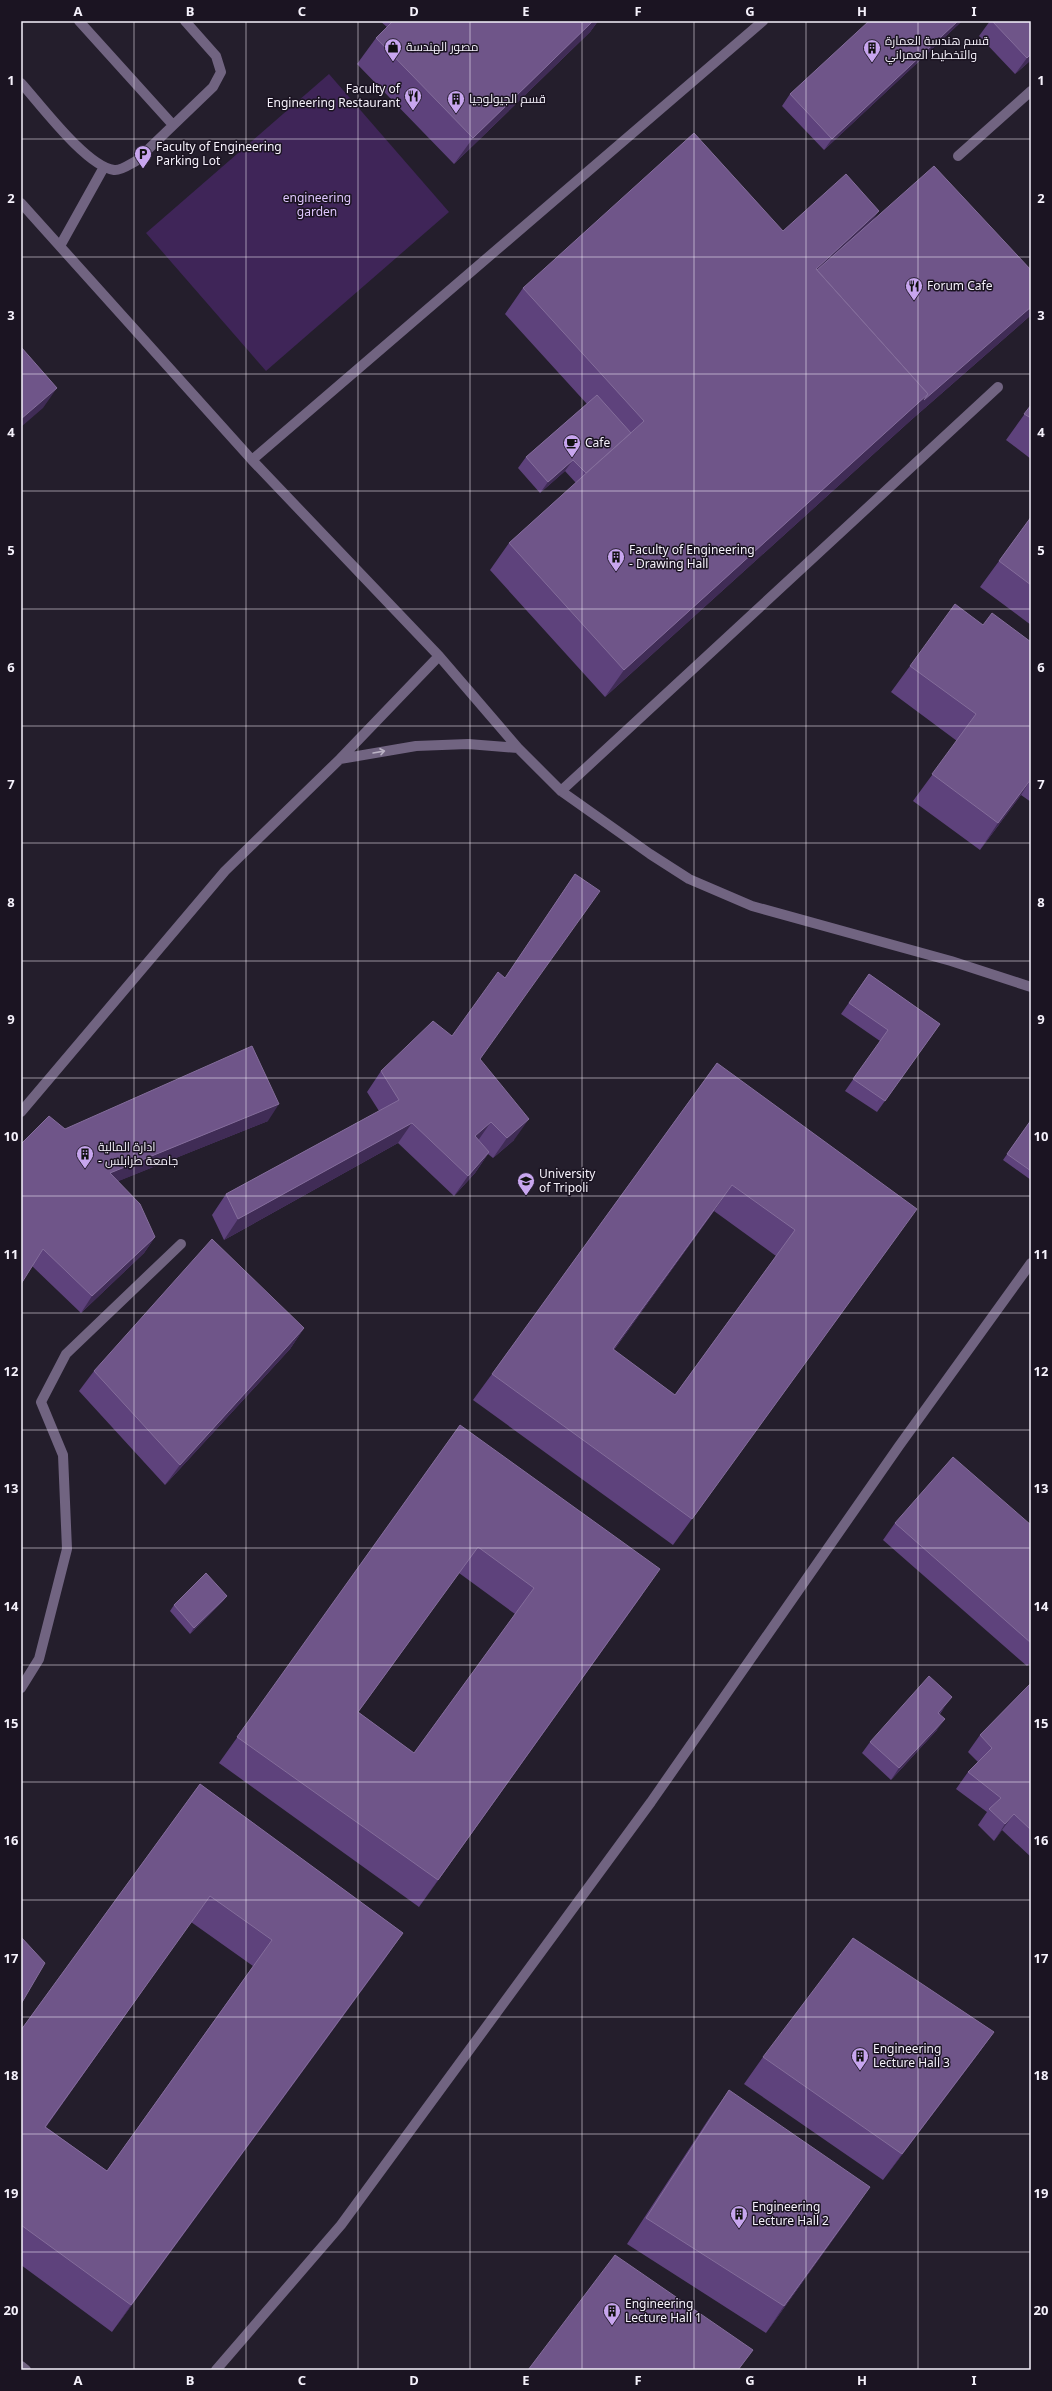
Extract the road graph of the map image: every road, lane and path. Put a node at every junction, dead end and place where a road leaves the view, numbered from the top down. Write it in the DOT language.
graph roads {
  1 [pos="79,21"];
  2 [pos="185,21"];
  3 [pos="763,21"];
  4 [pos="21,83"];
  5 [pos="1031,91"];
  6 [pos="173,125"];
  7 [pos="958,156"];
  8 [pos="104,167"];
  9 [pos="21,203"];
  10 [pos="60,246"];
  11 [pos="998,387"];
  12 [pos="252,460"];
  13 [pos="439,656"];
  14 [pos="518,748"];
  15 [pos="340,759"];
  16 [pos="561,791"];
  17 [pos="1031,988"];
  18 [pos="21,1112"];
  19 [pos="181,1244"];
  20 [pos="1031,1263"];
  21 [pos="21,1688"];
  22 [pos="21,2366"];
  23 [pos="26,2370"];
  24 [pos="216,2370"];
  1 -- 6 [label="street"];
  2 -- 6 [label="street"];
  3 -- 12 [label="street"];
  4 -- 8 [label="street"];
  5 -- 7 [label="street"];
  6 -- 8 [label="street"];
  8 -- 10 [label="street"];
  9 -- 10 [label="street"];
  10 -- 12 [label="street"];
  11 -- 16 [label="street"];
  12 -- 13 [label="street"];
  13 -- 14 [label="street"];
  13 -- 15 [label="street"];
  15 -- 14 [label="street, one-way"];
  14 -- 16 [label="street"];
  15 -- 18 [label="street"];
  16 -- 17 [label="street"];
  19 -- 21 [label="street"];
  20 -- 24 [label="street"];
  22 -- 23 [label="street"];
}
